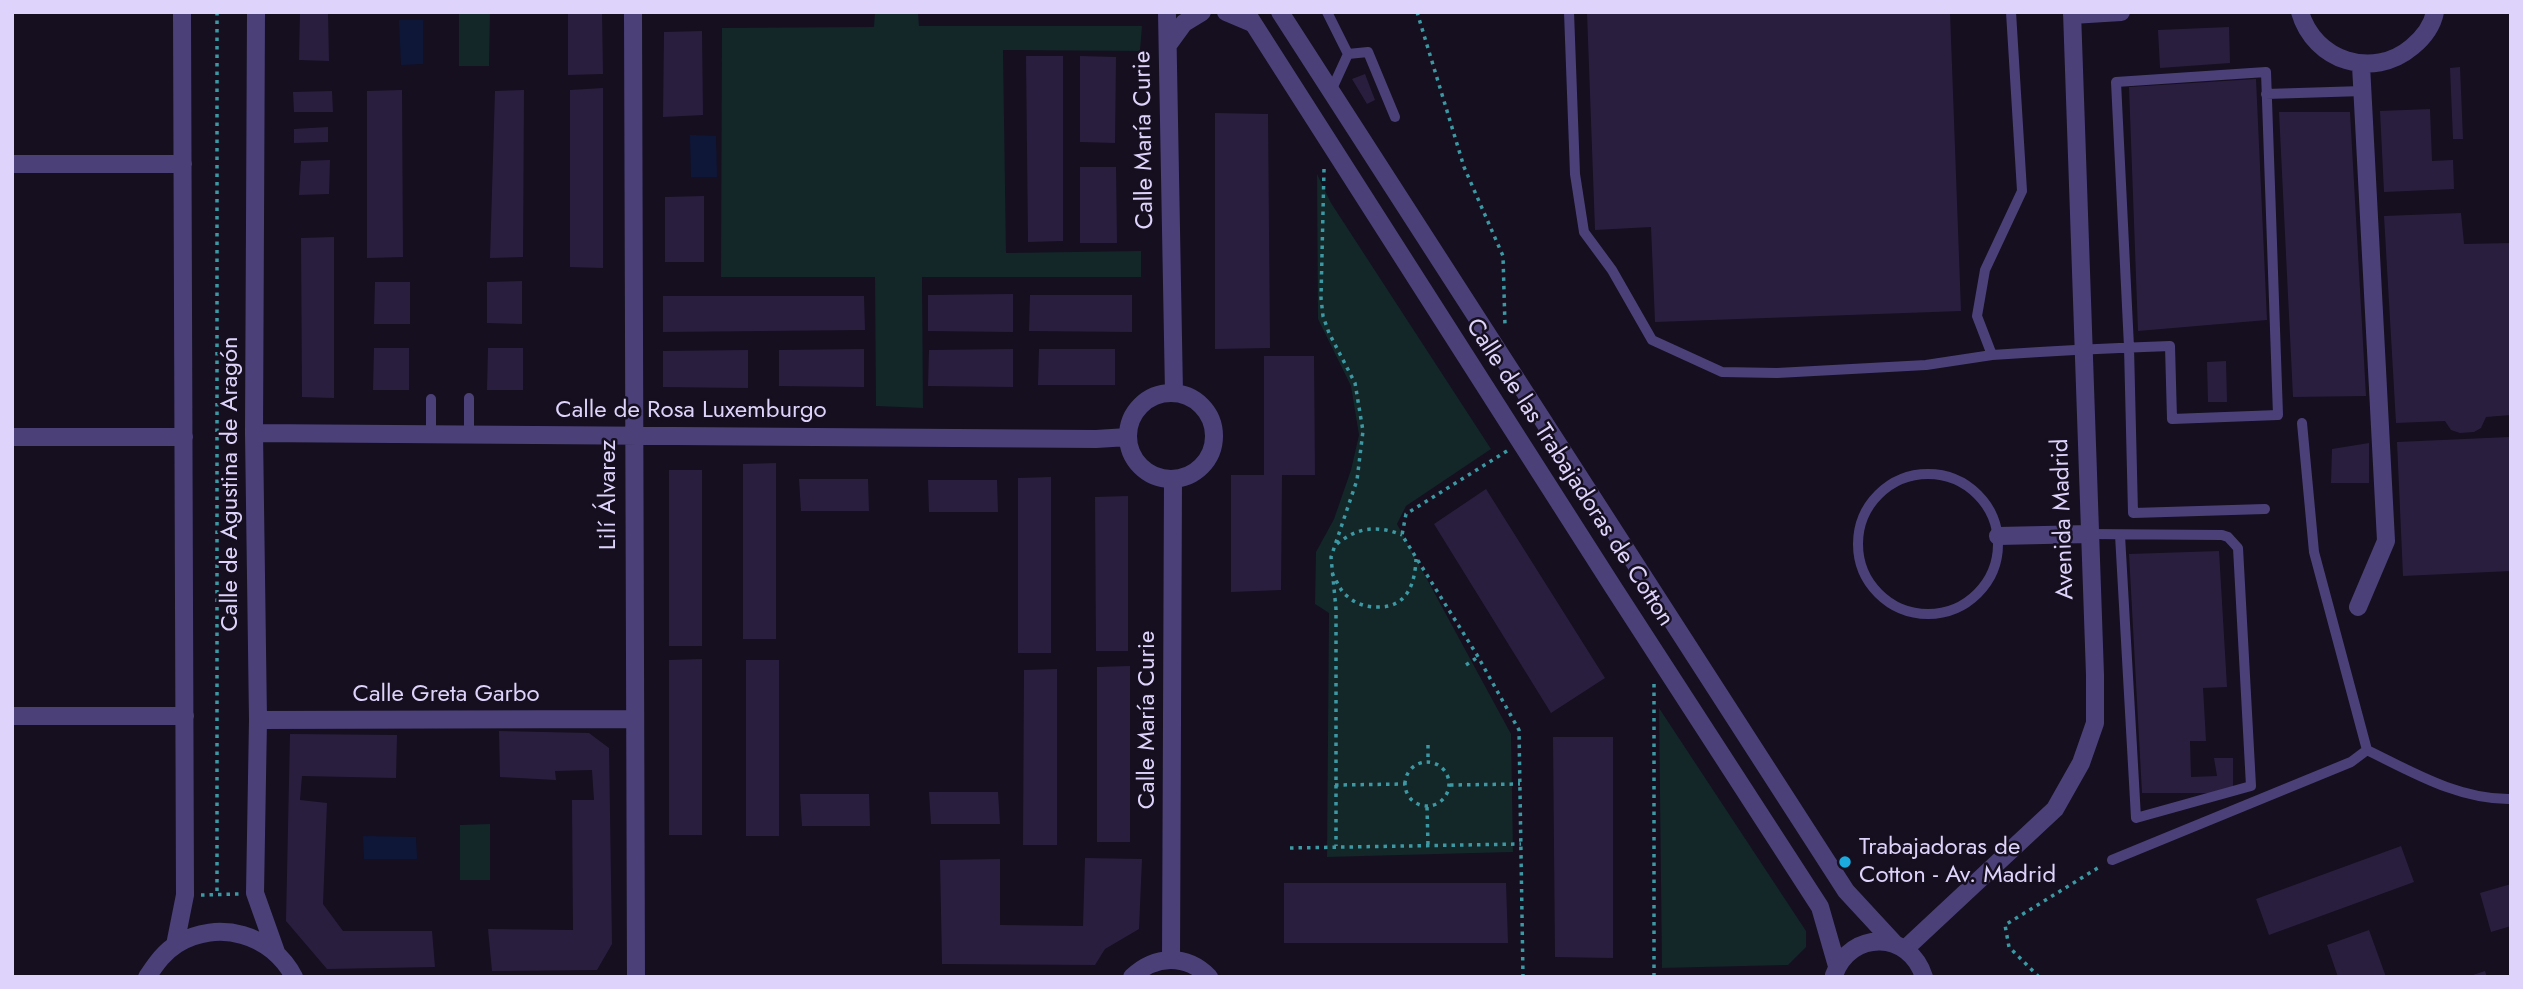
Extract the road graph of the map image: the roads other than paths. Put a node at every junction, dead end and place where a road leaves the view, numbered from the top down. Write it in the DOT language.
graph roads {
  1 [pos="182,12"];
  2 [pos="256,12"];
  3 [pos="633,12"];
  4 [pos="1167,12"];
  5 [pos="1202,12"];
  6 [pos="1226,12"];
  7 [pos="1280,12"];
  8 [pos="1327,12"];
  9 [pos="1569,12"];
  10 [pos="2011,12"];
  11 [pos="2121,12"];
  12 [pos="2300,12"];
  13 [pos="2435,12"];
  14 [pos="2072,14"];
  15 [pos="1249,18"];
  16 [pos="1168,45"];
  17 [pos="1348,54"];
  18 [pos="2361,65"];
  19 [pos="2362,91"];
  20 [pos="1331,92"];
  21 [pos="2266,94"];
  22 [pos="1395,117"];
  23 [pos="12,164"];
  24 [pos="183,164"];
  25 [pos="2129,347"];
  26 [pos="2083,349"];
  27 [pos="1992,355"];
  28 [pos="1174,393"];
  29 [pos="469,398"];
  30 [pos="431,399"];
  31 [pos="2302,423"];
  32 [pos="254,433"];
  33 [pos="431,435"];
  34 [pos="469,435"];
  35 [pos="633,436"];
  36 [pos="12,437"];
  37 [pos="184,437"];
  38 [pos="1128,437"];
  39 [pos="1173,480"];
  40 [pos="2265,509"];
  41 [pos="2089,534"];
  42 [pos="2120,535"];
  43 [pos="1998,536"];
  44 [pos="2358,607"];
  45 [pos="12,716"];
  46 [pos="185,716"];
  47 [pos="635,719"];
  48 [pos="258,720"];
  49 [pos="2367,750"];
  50 [pos="2511,799"];
  51 [pos="2112,860"];
  52 [pos="175,945"];
  53 [pos="1900,946"];
  54 [pos="276,952"];
  55 [pos="1171,959"];
  56 [pos="1832,973"];
  57 [pos="1925,976"];
  58 [pos="148,977"];
  59 [pos="294,977"];
  60 [pos="636,977"];
  61 [pos="1132,977"];
  62 [pos="1209,977"];
  1 -- 24 [label="street, Calle de Agustina de Aragón"];
  2 -- 32 [label="street, Calle de Agustina de Aragón"];
  3 -- 35 [label="street, Lilí Álvarez"];
  4 -- 16 [label="street, Calle María Curie"];
  5 -- 16 [label="street"];
  6 -- 15 [label="street"];
  7 -- 20 [label="street, Calle de las Trabajadoras de Cotton"];
  8 -- 17 [label="lane"];
  9 -- 27 [label="lane"];
  10 -- 27 [label="lane"];
  11 -- 14 [label="street"];
  12 -- 18 [label="street"];
  13 -- 18 [label="street"];
  14 -- 26 [label="street, Avenida Madrid"];
  15 -- 56 [label="street, Calle de las Trabajadoras de Cotton"];
  16 -- 28 [label="street, Calle María Curie"];
  17 -- 20 [label="lane"];
  17 -- 22 [label="lane"];
  18 -- 19 [label="street"];
  19 -- 21 [label="lane"];
  19 -- 44 [label="street"];
  20 -- 53 [label="street, Calle de las Trabajadoras de Cotton"];
  21 -- 25 [label="lane"];
  21 -- 25 [label="lane"];
  23 -- 24 [label="street"];
  24 -- 37 [label="street, Calle de Agustina de Aragón"];
  25 -- 26 [label="lane"];
  25 -- 40 [label="lane"];
  26 -- 27 [label="lane"];
  26 -- 41 [label="street, Avenida Madrid"];
  28 -- 38 [label="street"];
  28 -- 39 [label="street"];
  29 -- 34 [label="lane"];
  30 -- 33 [label="lane"];
  31 -- 49 [label="lane"];
  32 -- 33 [label="street, Calle de Rosa Luxemburgo"];
  32 -- 48 [label="street, Calle de Agustina de Aragón"];
  33 -- 34 [label="street, Calle de Rosa Luxemburgo"];
  34 -- 35 [label="street, Calle de Rosa Luxemburgo"];
  35 -- 38 [label="street, Calle de Rosa Luxemburgo"];
  35 -- 47 [label="street, Lilí Álvarez"];
  36 -- 37 [label="street"];
  37 -- 46 [label="street, Calle de Agustina de Aragón"];
  38 -- 39 [label="street"];
  39 -- 55 [label="street, Calle María Curie"];
  41 -- 42 [label="lane"];
  41 -- 43 [label="street"];
  41 -- 53 [label="street, Avenida Madrid"];
  42 -- 42 [label="lane"];
  43 -- 43 [label="lane"];
  45 -- 46 [label="street"];
  46 -- 52 [label="street, Calle de Agustina de Aragón"];
  47 -- 48 [label="street, Calle Greta Garbo"];
  47 -- 60 [label="street, Lilí Álvarez"];
  48 -- 54 [label="street, Calle de Agustina de Aragón"];
  49 -- 50 [label="lane"];
  49 -- 51 [label="lane"];
  52 -- 54 [label="street"];
  52 -- 58 [label="street"];
  53 -- 56 [label="street"];
  53 -- 57 [label="street, Calle de las Trabajadoras de Cotton"];
  54 -- 59 [label="street"];
  55 -- 61 [label="street"];
  55 -- 62 [label="street"];
}
